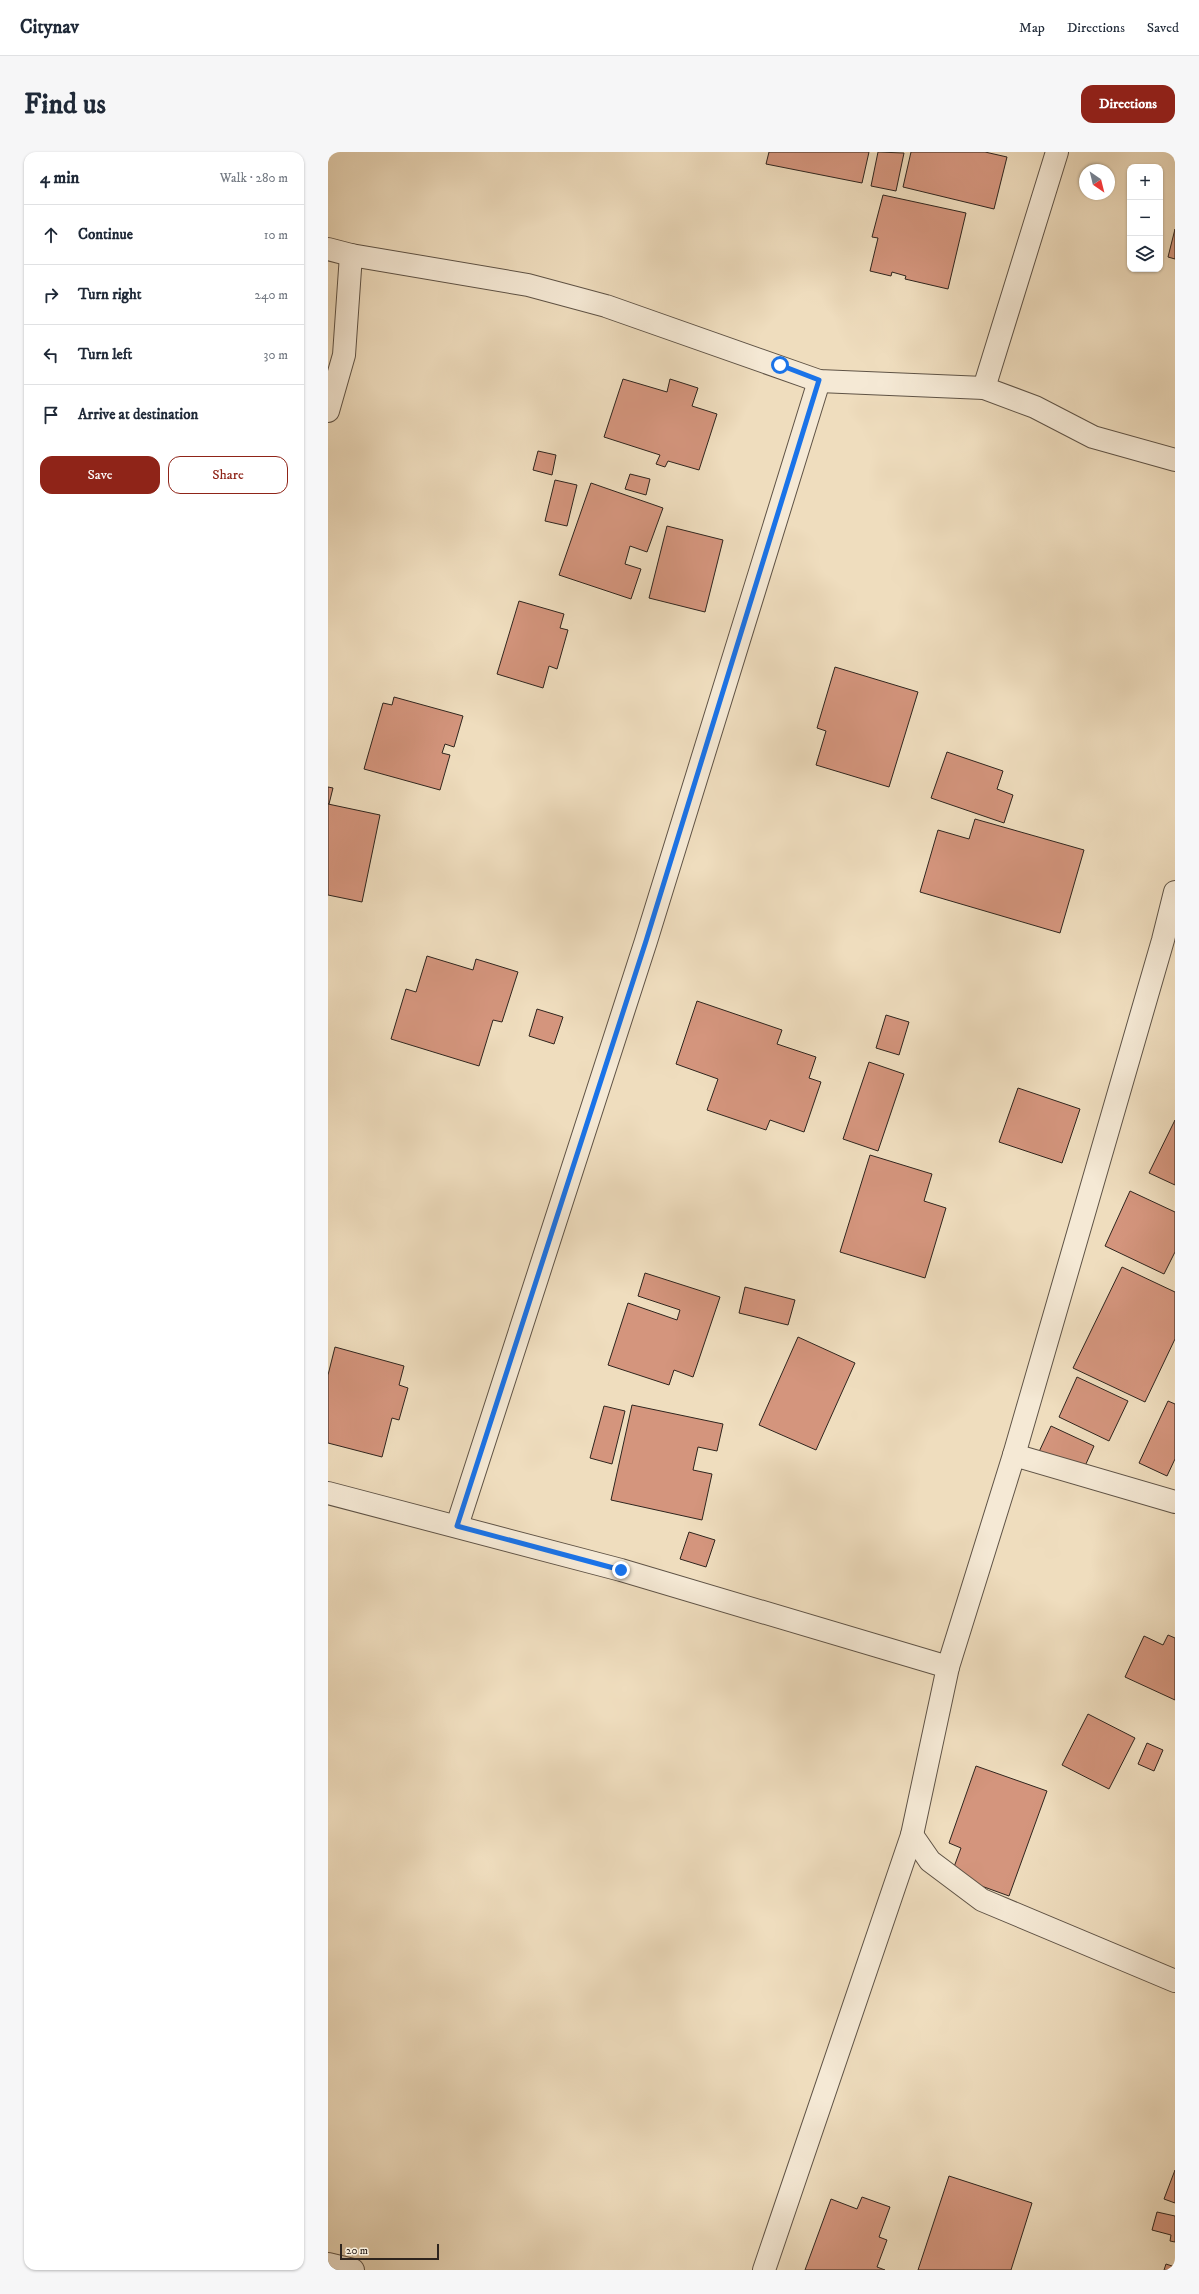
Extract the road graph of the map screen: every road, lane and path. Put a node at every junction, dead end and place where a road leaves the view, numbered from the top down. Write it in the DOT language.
graph roads {
  1 [pos="1057,152"];
  2 [pos="328,249"];
  3 [pos="351,255"];
  4 [pos="819,380"];
  5 [pos="984,388"];
  6 [pos="328,411"];
  7 [pos="1175,460"];
  8 [pos="1175,892"];
  9 [pos="1169,941"];
  10 [pos="1014,1455"];
  11 [pos="328,1493"];
  12 [pos="1175,1502"];
  13 [pos="457,1526"];
  14 [pos="948,1667"];
  15 [pos="912,1834"];
  16 [pos="1175,1981"];
  17 [pos="328,2264"];
  18 [pos="352,2270"];
  19 [pos="764,2270"];
  1 -- 5 [label="street"];
  2 -- 3 [label="street"];
  3 -- 4 [label="street"];
  3 -- 6 [label="street"];
  4 -- 5 [label="street"];
  4 -- 13 [label="street"];
  5 -- 7 [label="street"];
  8 -- 9 [label="street"];
  9 -- 10 [label="street"];
  10 -- 12 [label="street"];
  10 -- 14 [label="street"];
  11 -- 13 [label="street"];
  13 -- 14 [label="street"];
  14 -- 15 [label="street"];
  15 -- 16 [label="street"];
  15 -- 19 [label="street"];
  17 -- 18 [label="street"];
}
